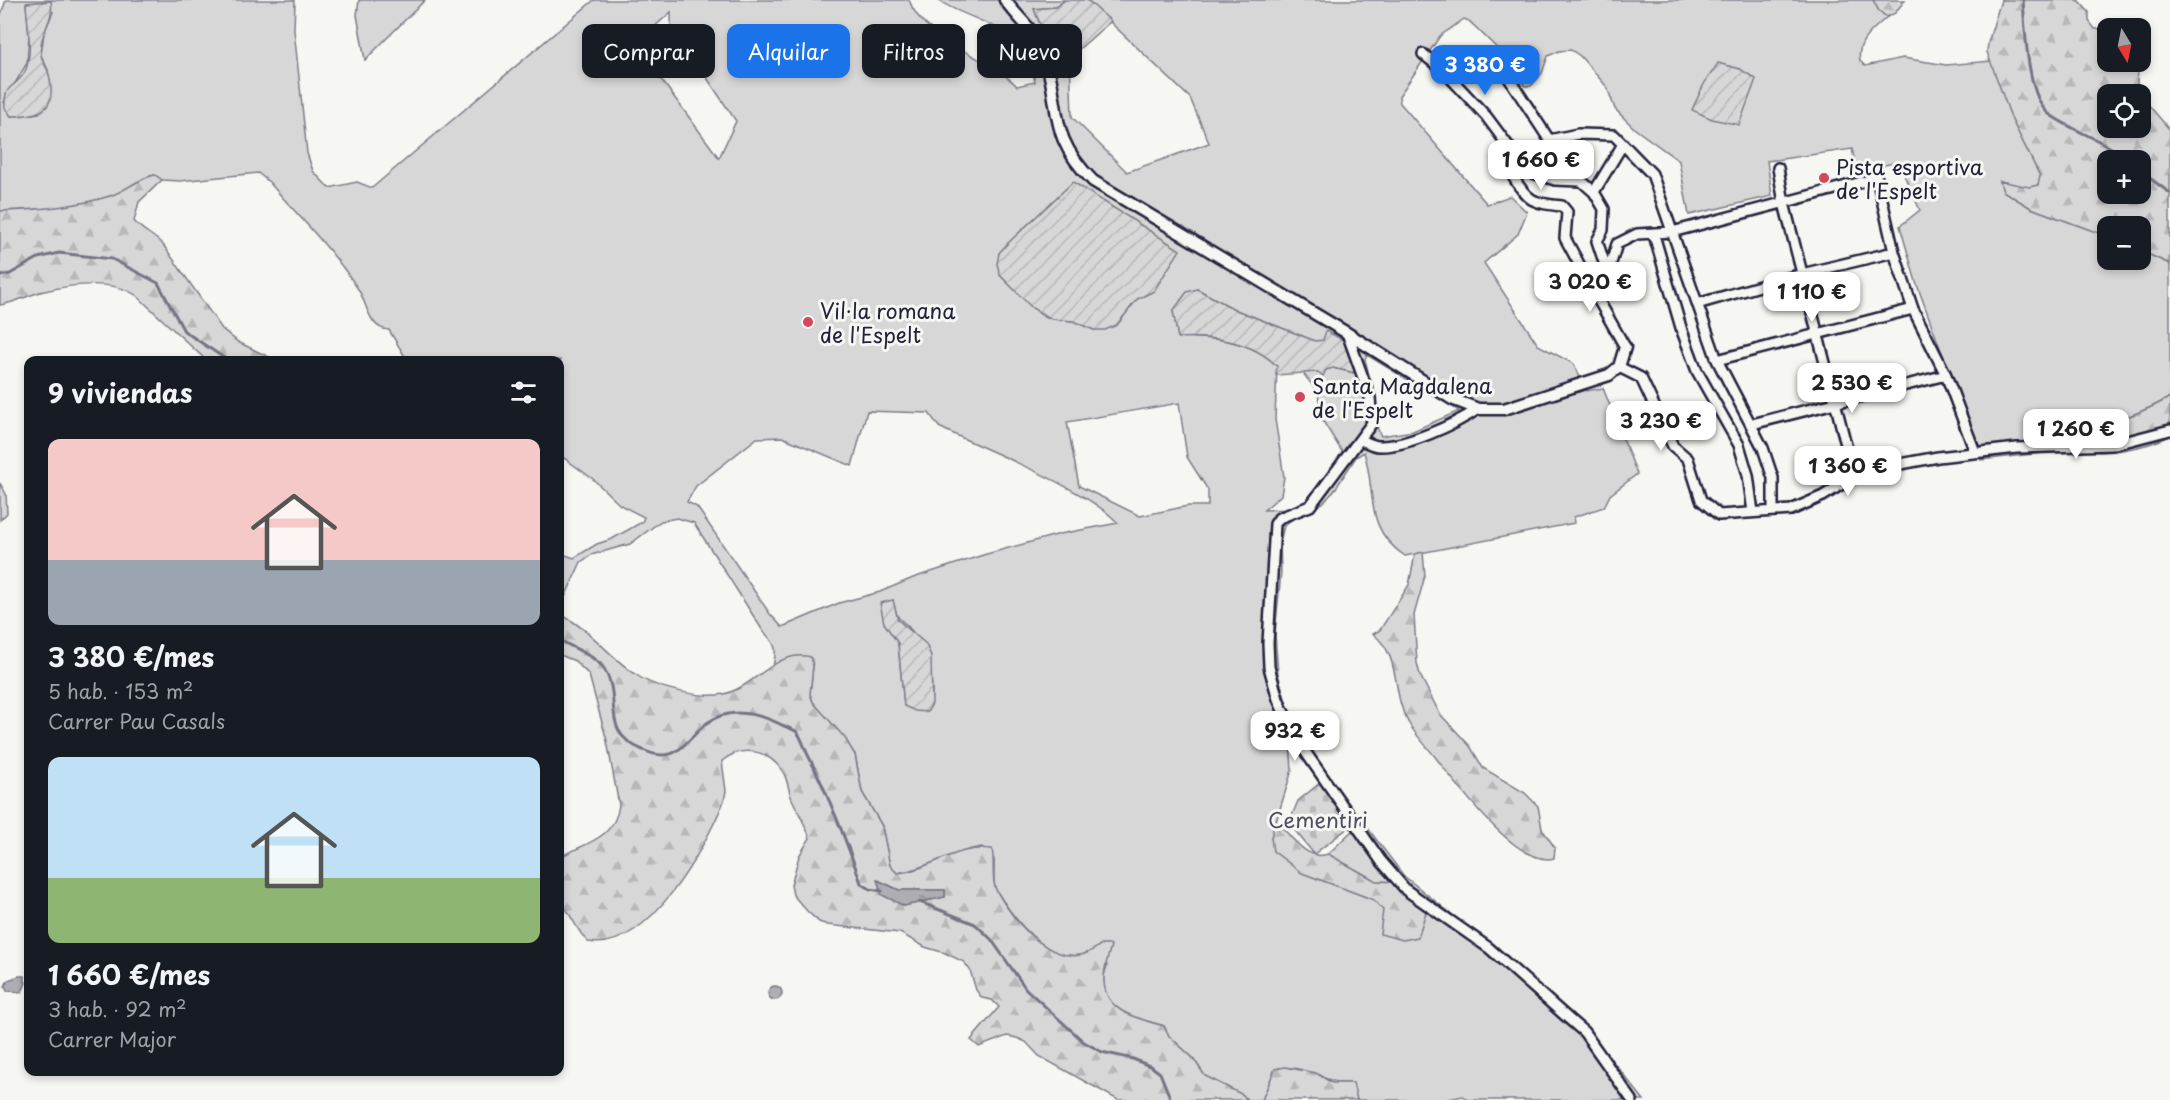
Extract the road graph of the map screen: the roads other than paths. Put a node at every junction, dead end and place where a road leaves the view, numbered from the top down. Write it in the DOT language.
graph roads {
  1 [pos="1005,0"];
  2 [pos="1423,54"];
  3 [pos="1495,57"];
  4 [pos="1549,140"];
  5 [pos="1623,144"];
  6 [pos="1523,162"];
  7 [pos="1778,168"];
  8 [pos="1580,181"];
  9 [pos="1594,192"];
  10 [pos="1784,203"];
  11 [pos="1672,232"];
  12 [pos="1654,235"];
  13 [pos="1894,252"];
  14 [pos="1606,271"];
  15 [pos="1802,274"];
  16 [pos="1599,301"];
  17 [pos="1697,304"];
  18 [pos="1913,309"];
  19 [pos="1347,333"];
  20 [pos="1818,336"];
  21 [pos="1625,347"];
  22 [pos="1716,360"];
  23 [pos="1619,367"];
  24 [pos="1946,375"];
  25 [pos="1835,404"];
  26 [pos="1478,409"];
  27 [pos="1752,424"];
  28 [pos="2170,430"];
  29 [pos="1361,440"];
  30 [pos="1975,452"];
  31 [pos="1854,476"];
  32 [pos="1773,511"];
  33 [pos="1753,512"];
  34 [pos="1632,1100"];
  1 -- 19 [label="street"];
  2 -- 6 [label="street"];
  3 -- 4 [label="street"];
  4 -- 5 [label="street"];
  4 -- 8 [label="street"];
  5 -- 9 [label="street"];
  5 -- 11 [label="street"];
  6 -- 8 [label="street"];
  6 -- 16 [label="street"];
  7 -- 10 [label="street"];
  8 -- 9 [label="street"];
  9 -- 14 [label="street"];
  10 -- 11 [label="street"];
  10 -- 13 [label="street"];
  10 -- 15 [label="street"];
  11 -- 12 [label="street"];
  11 -- 17 [label="street"];
  12 -- 14 [label="street"];
  12 -- 33 [label="street"];
  13 -- 15 [label="street"];
  13 -- 18 [label="street"];
  14 -- 16 [label="street"];
  15 -- 17 [label="street"];
  15 -- 20 [label="street"];
  16 -- 21 [label="street"];
  17 -- 22 [label="street"];
  18 -- 20 [label="street"];
  18 -- 24 [label="street"];
  19 -- 26 [label="street"];
  19 -- 29 [label="street"];
  20 -- 22 [label="street"];
  20 -- 25 [label="street"];
  21 -- 23 [label="street"];
  22 -- 27 [label="street"];
  23 -- 26 [label="street"];
  23 -- 33 [label="street"];
  24 -- 25 [label="street"];
  24 -- 30 [label="street"];
  25 -- 27 [label="street"];
  25 -- 31 [label="street"];
  26 -- 29 [label="street"];
  27 -- 32 [label="street"];
  28 -- 30 [label="street"];
  29 -- 34 [label="street"];
  30 -- 31 [label="street"];
  31 -- 32 [label="street"];
  32 -- 33 [label="street"];
}
